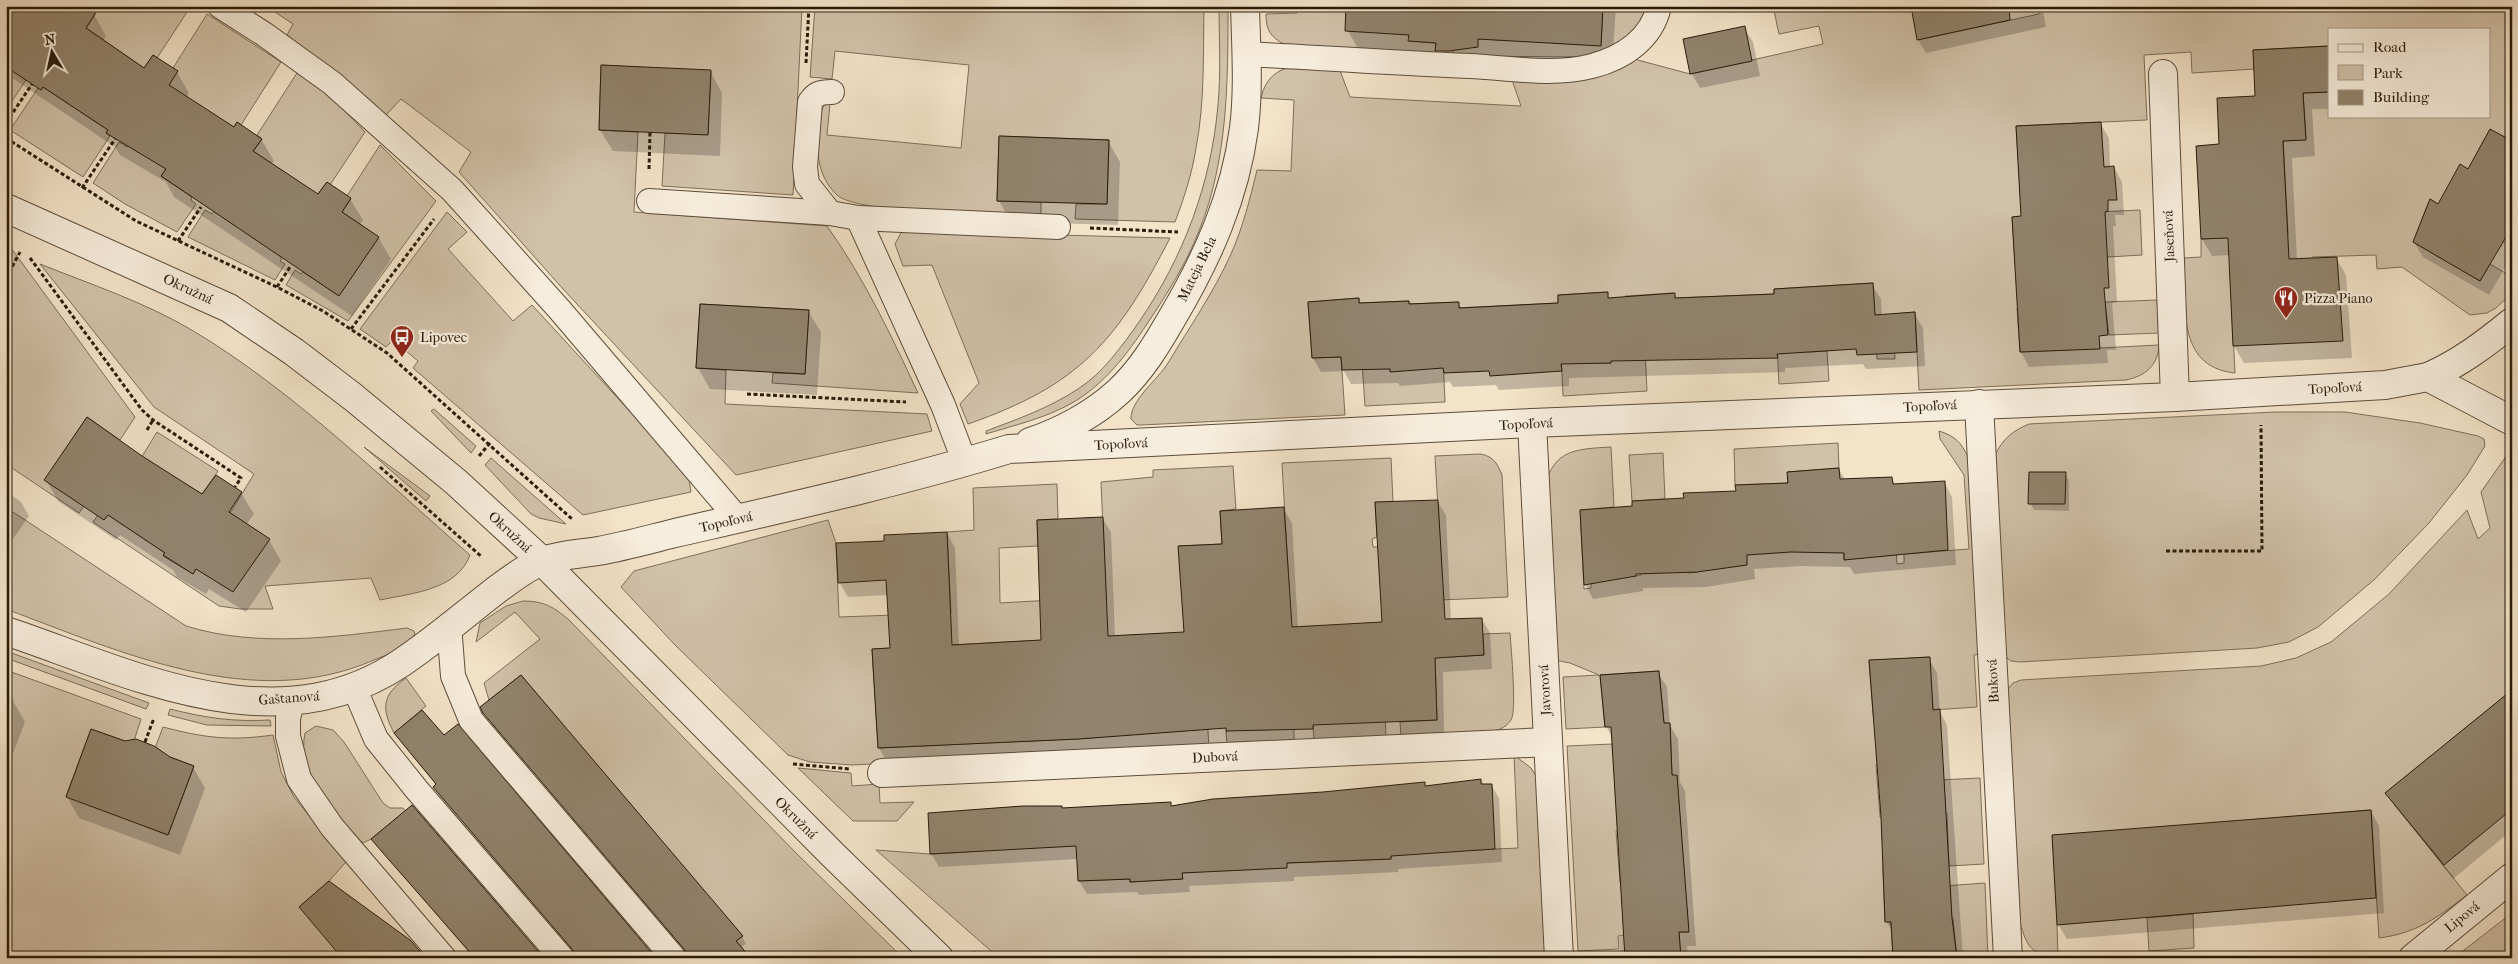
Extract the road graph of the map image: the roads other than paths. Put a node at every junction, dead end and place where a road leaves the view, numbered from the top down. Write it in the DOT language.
graph roads {
  1 [pos="220,6"];
  2 [pos="1245,6"];
  3 [pos="1659,6"];
  4 [pos="1246,54"];
  5 [pos="2163,74"];
  6 [pos="823,94"];
  7 [pos="649,201"];
  8 [pos="6,208"];
  9 [pos="830,213"];
  10 [pos="858,218"];
  11 [pos="1058,227"];
  12 [pos="2512,322"];
  13 [pos="2428,378"];
  14 [pos="2175,397"];
  15 [pos="1978,404"];
  16 [pos="2512,422"];
  17 [pos="1532,423"];
  18 [pos="1009,449"];
  19 [pos="964,463"];
  20 [pos="738,519"];
  21 [pos="542,561"];
  22 [pos="449,625"];
  23 [pos="6,631"];
  24 [pos="354,687"];
  25 [pos="293,700"];
  26 [pos="1548,742"];
  27 [pos="882,773"];
  28 [pos="2512,877"];
  29 [pos="444,958"];
  30 [pos="562,958"];
  31 [pos="674,958"];
  32 [pos="939,958"];
  33 [pos="1559,958"];
  34 [pos="2008,958"];
  35 [pos="2413,958"];
  1 -- 20 [label="lane"];
  2 -- 4 [label="street, Mateja Bela"];
  3 -- 4 [label="lane"];
  4 -- 18 [label="street, Mateja Bela"];
  5 -- 14 [label="street, Jaseňová"];
  6 -- 9 [label="lane"];
  7 -- 9 [label="lane"];
  8 -- 21 [label="street, Okružná"];
  9 -- 10 [label="lane"];
  10 -- 11 [label="lane"];
  10 -- 19 [label="lane"];
  12 -- 13 [label="street, Topoľová"];
  13 -- 14 [label="street, Topoľová"];
  13 -- 16 [label="street"];
  14 -- 15 [label="street, Topoľová"];
  15 -- 17 [label="street, Topoľová"];
  15 -- 34 [label="street, Buková"];
  17 -- 18 [label="street, Topoľová"];
  17 -- 26 [label="street, Javorová"];
  18 -- 19 [label="street, Topoľová"];
  19 -- 20 [label="street, Topoľová"];
  20 -- 21 [label="street, Topoľová"];
  21 -- 22 [label="street, Gaštanová"];
  21 -- 32 [label="street, Okružná"];
  22 -- 24 [label="street, Gaštanová"];
  22 -- 31 [label="lane"];
  23 -- 25 [label="street, Gaštanová"];
  24 -- 25 [label="street, Gaštanová"];
  24 -- 30 [label="lane"];
  25 -- 29 [label="lane"];
  26 -- 27 [label="street, Dubová"];
  26 -- 33 [label="street, Javorová"];
  28 -- 35 [label="street, Lipová"];
}
